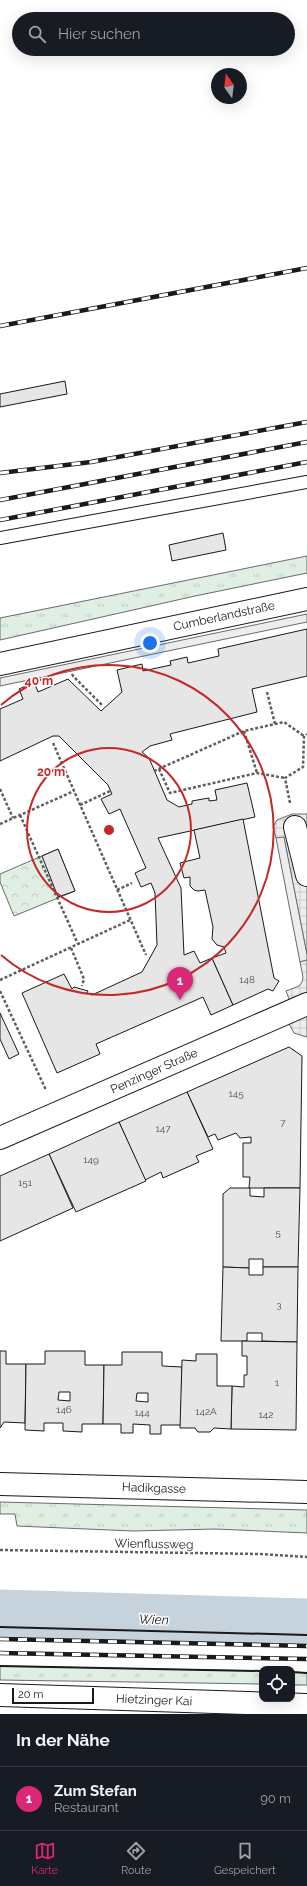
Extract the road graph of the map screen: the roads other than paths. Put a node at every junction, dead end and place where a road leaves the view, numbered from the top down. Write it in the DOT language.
graph roads {
  1 [pos="307,482"];
  2 [pos="0,538"];
  3 [pos="307,599"];
  4 [pos="0,664"];
  5 [pos="295,827"];
  6 [pos="307,875"];
  7 [pos="307,1004"];
  8 [pos="0,1138"];
  9 [pos="0,1484"];
  10 [pos="307,1492"];
  11 [pos="0,1695"];
  12 [pos="307,1705"];
  1 -- 2 [label="lane"];
  3 -- 4 [label="street, Cumberlandstraße"];
  5 -- 6 [label="street"];
  7 -- 8 [label="street, Penzinger Straße"];
  9 -- 10 [label="street, Hadikgasse"];
  11 -- 12 [label="street, Hietzinger Kai"];
}
